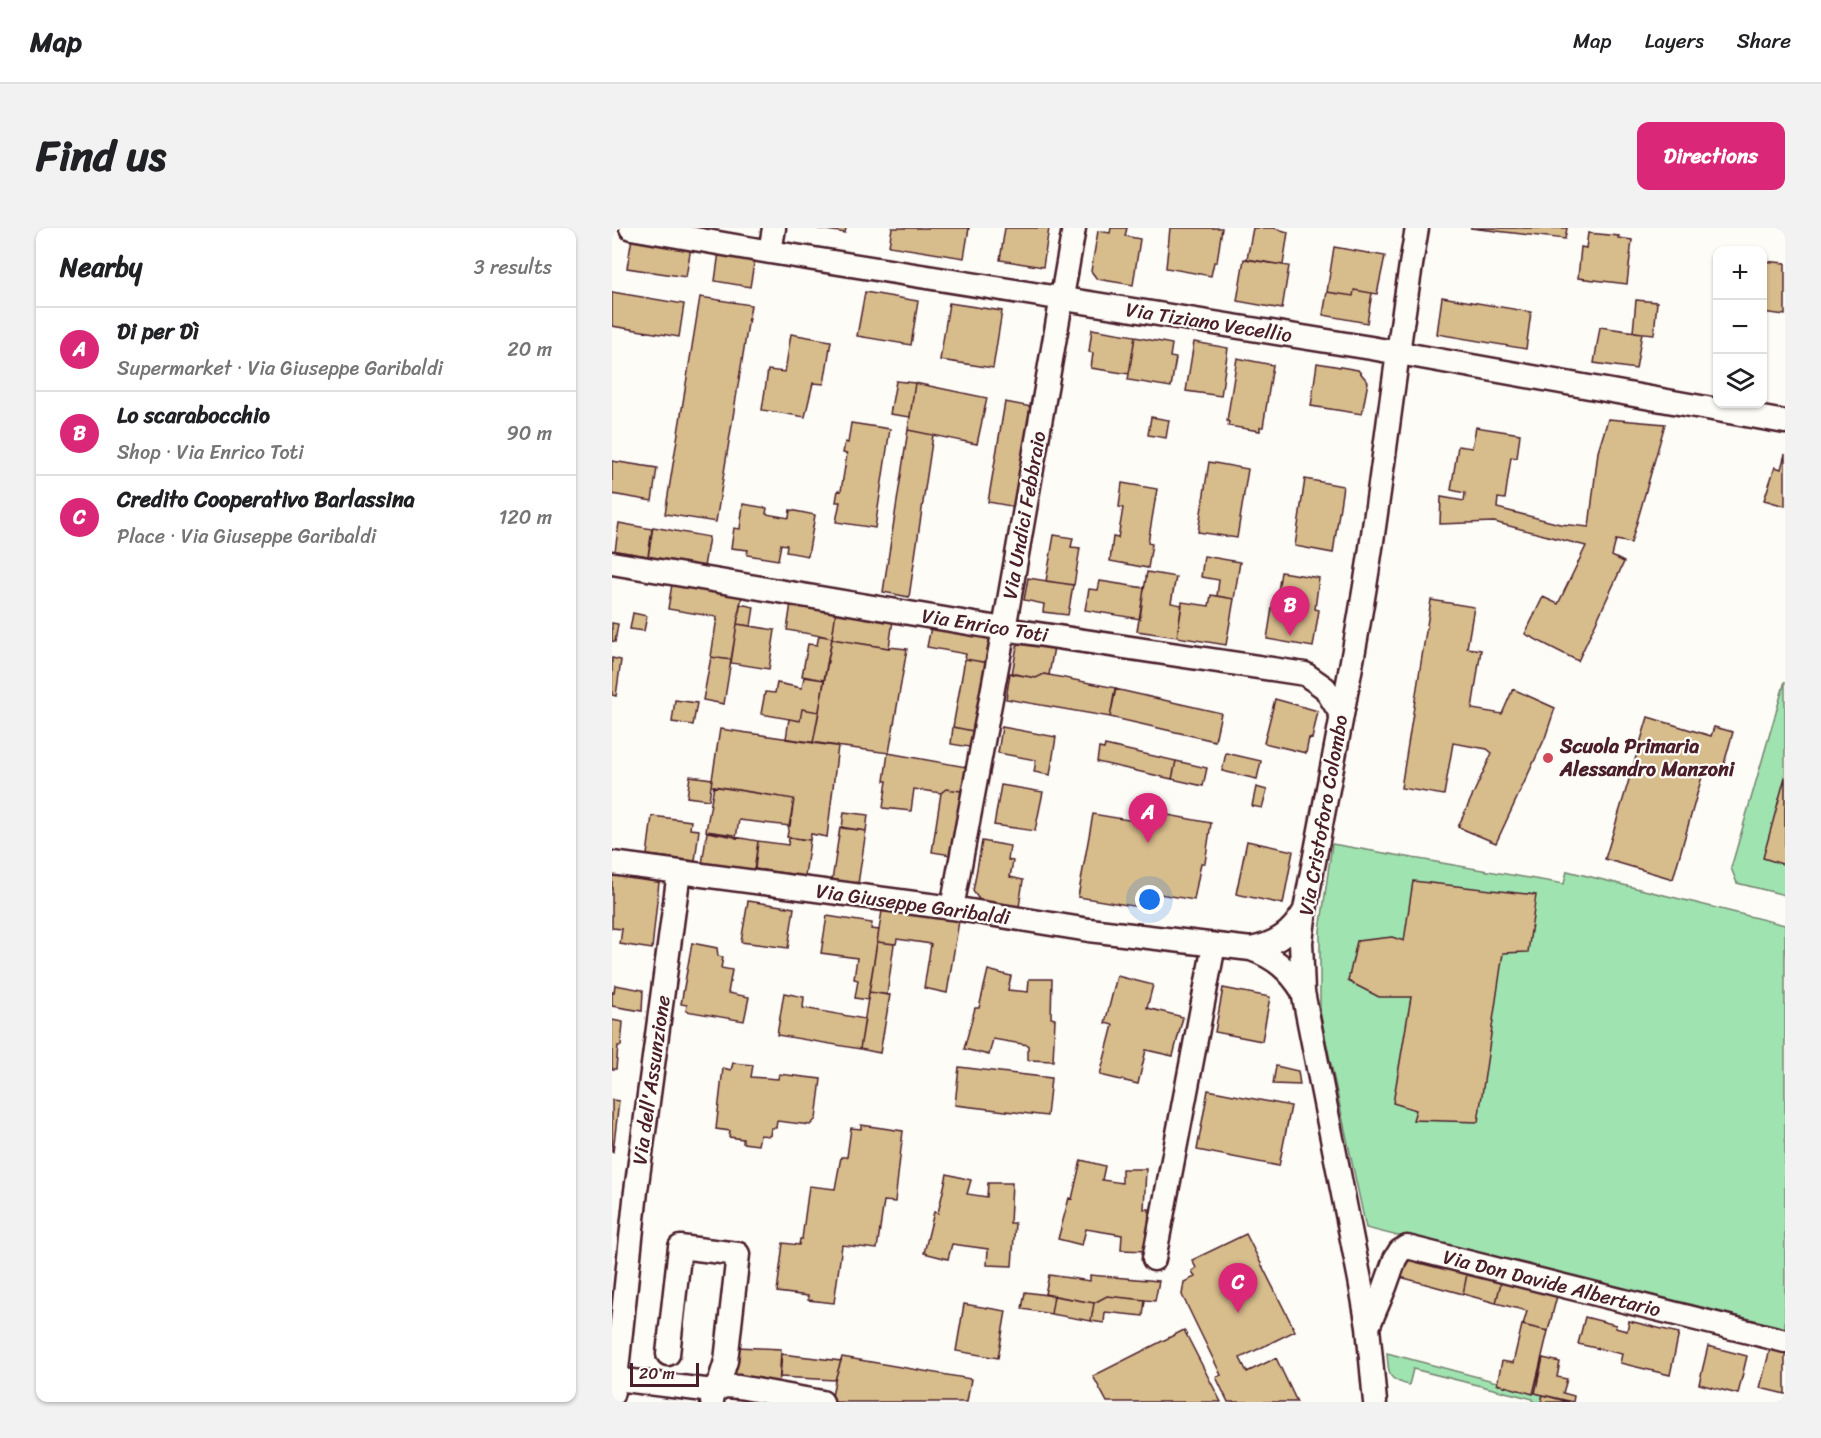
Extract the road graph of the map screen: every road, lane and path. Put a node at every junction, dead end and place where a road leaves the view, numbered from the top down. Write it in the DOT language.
graph roads {
  1 [pos="631,228"];
  2 [pos="774,228"];
  3 [pos="1074,228"];
  4 [pos="1417,228"];
  5 [pos="770,252"];
  6 [pos="1063,299"];
  7 [pos="1398,352"];
  8 [pos="1785,422"];
  9 [pos="612,562"];
  10 [pos="1004,629"];
  11 [pos="1341,714"];
  12 [pos="612,863"];
  13 [pos="679,872"];
  14 [pos="952,908"];
  15 [pos="1305,910"];
  16 [pos="1214,945"];
  17 [pos="1251,949"];
  18 [pos="1304,992"];
  19 [pos="1154,1259"];
  20 [pos="1368,1327"];
  21 [pos="1785,1341"];
  22 [pos="668,1354"];
  23 [pos="614,1387"];
  24 [pos="713,1397"];
  25 [pos="822,1402"];
  26 [pos="1376,1402"];
  1 -- 5 [label="street, Via Tiziano Vecellio"];
  2 -- 5 [label="street"];
  3 -- 6 [label="street, Via Undici Febbraio"];
  4 -- 7 [label="street, Via Cristoforo Colombo"];
  5 -- 6 [label="street, Via Tiziano Vecellio"];
  6 -- 7 [label="street, Via Tiziano Vecellio"];
  6 -- 10 [label="street, Via Undici Febbraio"];
  7 -- 8 [label="street, Via Tiziano Vecellio"];
  7 -- 11 [label="street, Via Cristoforo Colombo"];
  9 -- 10 [label="street, Via Enrico Toti"];
  10 -- 11 [label="street, Via Enrico Toti"];
  10 -- 14 [label="street, Via Undici Febbraio"];
  11 -- 15 [label="street, Via Cristoforo Colombo"];
  12 -- 13 [label="street, Via Giuseppe Garibaldi"];
  13 -- 14 [label="street, Via Giuseppe Garibaldi"];
  13 -- 23 [label="street, Via dell'Assunzione"];
  14 -- 16 [label="street, Via Giuseppe Garibaldi"];
  15 -- 17 [label="street, Via Giuseppe Garibaldi"];
  15 -- 18 [label="street, Via Cristoforo Colombo"];
  16 -- 17 [label="street, Via Giuseppe Garibaldi"];
  16 -- 19 [label="street"];
  17 -- 18 [label="street, Via Giuseppe Garibaldi"];
  18 -- 20 [label="street, Via Cristoforo Colombo"];
  20 -- 21 [label="street, Via Don Davide Albertario"];
  20 -- 26 [label="street, Via Cristoforo Colombo"];
  22 -- 24 [label="street"];
  23 -- 24 [label="street"];
  24 -- 25 [label="street"];
}
